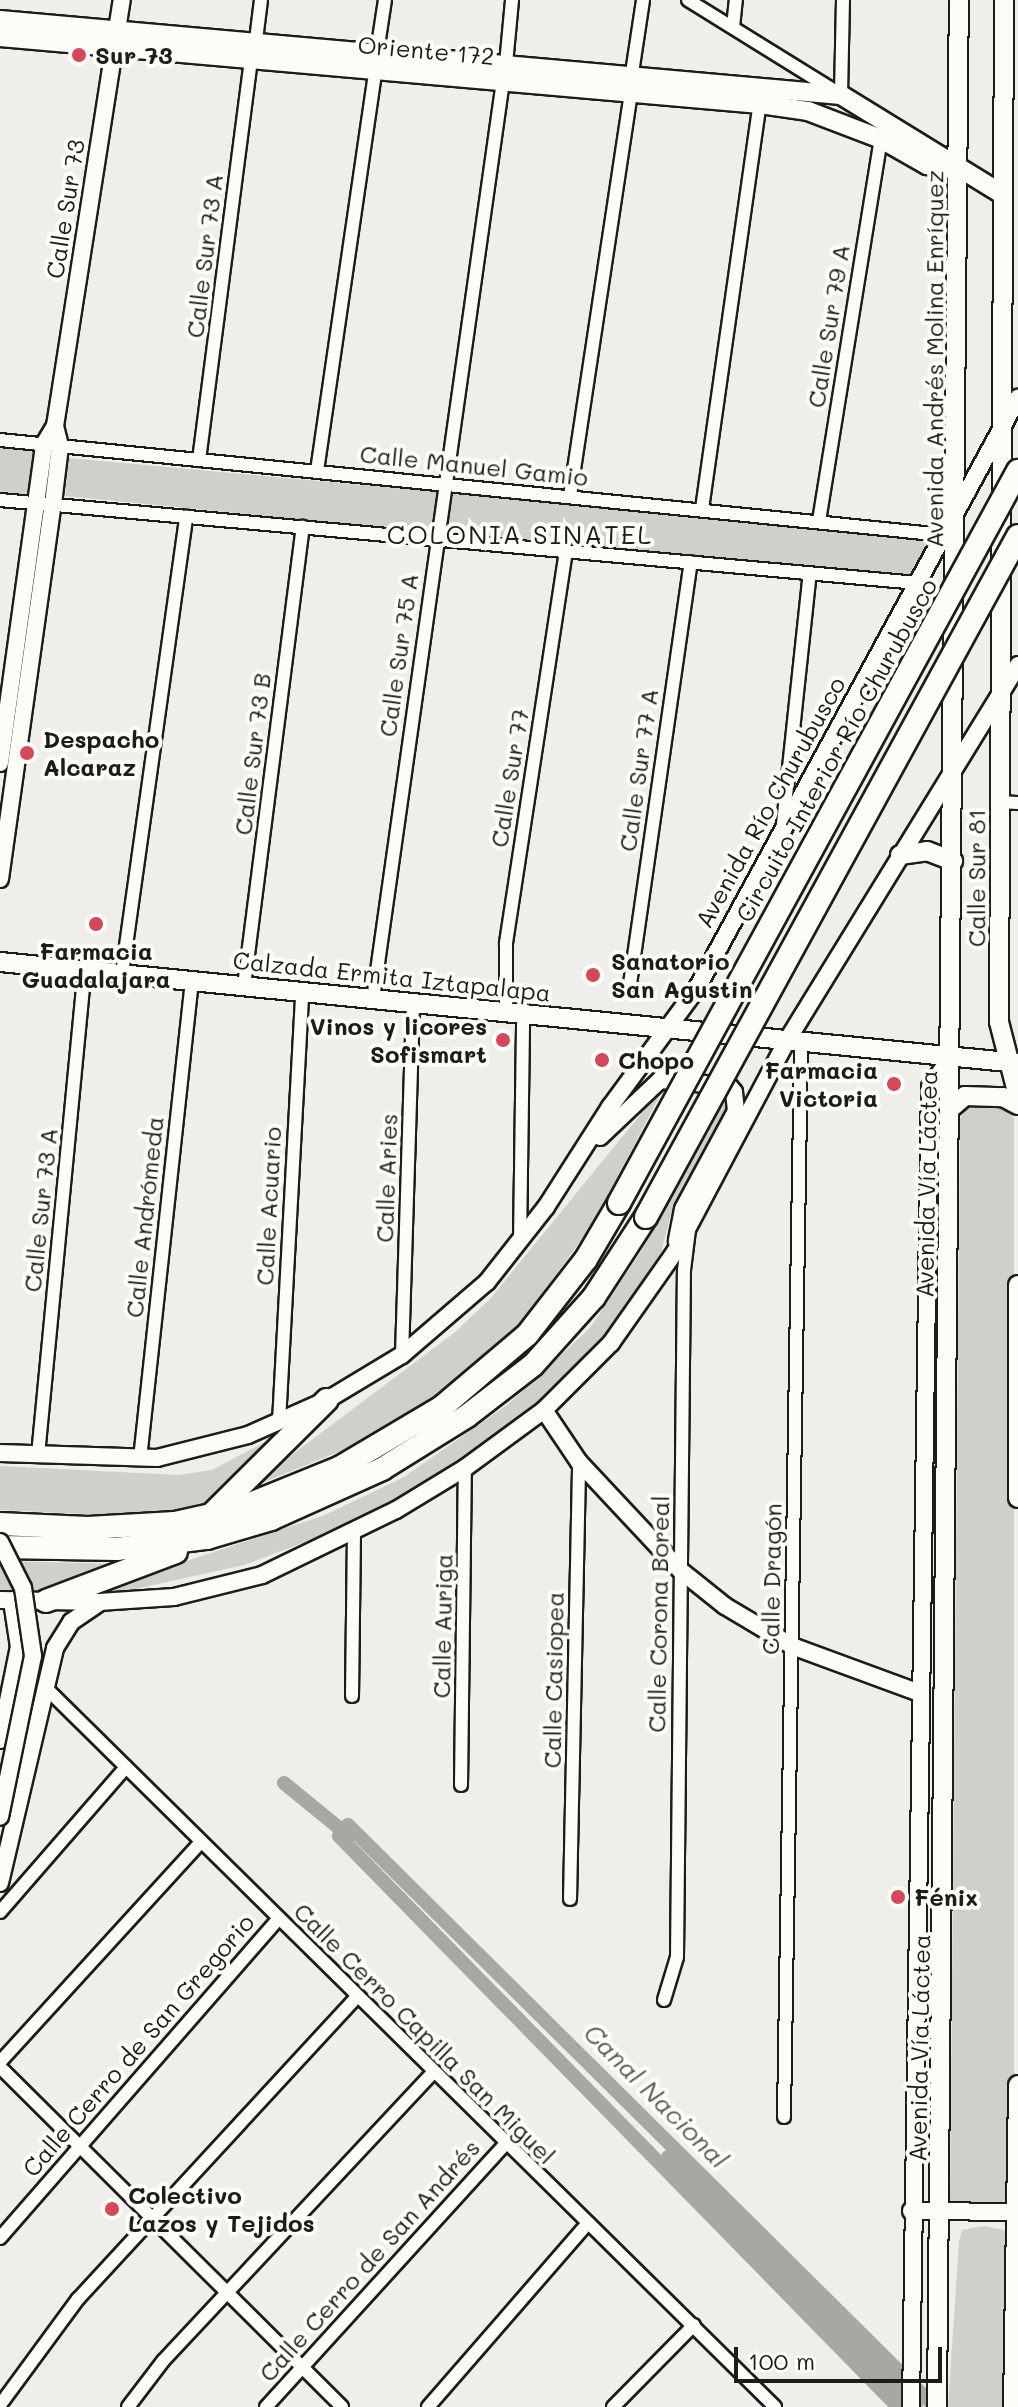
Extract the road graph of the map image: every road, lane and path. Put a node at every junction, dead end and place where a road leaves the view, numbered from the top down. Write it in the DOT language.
graph roads {
  1 [pos="122,0"];
  2 [pos="261,0"];
  3 [pos="385,0"];
  4 [pos="512,0"];
  5 [pos="643,0"];
  6 [pos="688,0"];
  7 [pos="736,0"];
  8 [pos="843,0"];
  9 [pos="959,0"];
  10 [pos="1004,0"];
  11 [pos="0,20"];
  12 [pos="733,27"];
  13 [pos="0,37"];
  14 [pos="116,39"];
  15 [pos="253,49"];
  16 [pos="376,61"];
  17 [pos="505,72"];
  18 [pos="632,82"];
  19 [pos="1010,86"];
  20 [pos="841,95"];
  21 [pos="760,104"];
  22 [pos="881,139"];
  23 [pos="958,170"];
  24 [pos="1010,199"];
  25 [pos="1018,398"];
  26 [pos="1001,429"];
  27 [pos="0,440"];
  28 [pos="52,445"];
  29 [pos="199,460"];
  30 [pos="317,471"];
  31 [pos="1018,471"];
  32 [pos="444,484"];
  33 [pos="570,496"];
  34 [pos="0,500"];
  35 [pos="36,503"];
  36 [pos="53,504"];
  37 [pos="702,509"];
  38 [pos="957,510"];
  39 [pos="186,516"];
  40 [pos="819,521"];
  41 [pos="303,527"];
  42 [pos="944,535"];
  43 [pos="1018,536"];
  44 [pos="437,539"];
  45 [pos="566,551"];
  46 [pos="691,562"];
  47 [pos="810,573"];
  48 [pos="918,583"];
  49 [pos="1017,669"];
  50 [pos="1000,693"];
  51 [pos="0,763"];
  52 [pos="954,767"];
  53 [pos="1009,803"];
  54 [pos="782,828"];
  55 [pos="900,855"];
  56 [pos="953,861"];
  57 [pos="0,879"];
  58 [pos="0,962"];
  59 [pos="85,970"];
  60 [pos="122,974"];
  61 [pos="192,981"];
  62 [pos="630,984"];
  63 [pos="244,986"];
  64 [pos="302,992"];
  65 [pos="373,999"];
  66 [pos="413,1003"];
  67 [pos="514,1013"];
  68 [pos="669,1027"];
  69 [pos="794,1040"];
  70 [pos="952,1056"];
  71 [pos="1015,1062"];
  72 [pos="1018,1096"];
  73 [pos="1018,1105"];
  74 [pos="950,1109"];
  75 [pos="576,1161"];
  76 [pos="690,1226"];
  77 [pos="520,1244"];
  78 [pos="675,1252"];
  79 [pos="1018,1285"];
  80 [pos="402,1355"];
  81 [pos="327,1400"];
  82 [pos="544,1410"];
  83 [pos="279,1422"];
  84 [pos="0,1453"];
  85 [pos="38,1455"];
  86 [pos="140,1459"];
  87 [pos="579,1462"];
  88 [pos="465,1468"];
  89 [pos="1018,1498"];
  90 [pos="0,1524"];
  91 [pos="208,1528"];
  92 [pos="354,1533"];
  93 [pos="0,1544"];
  94 [pos="680,1570"];
  95 [pos="6,1600"];
  96 [pos="46,1601"];
  97 [pos="99,1602"];
  98 [pos="792,1646"];
  99 [pos="46,1688"];
  100 [pos="920,1693"];
  101 [pos="352,1696"];
  102 [pos="0,1740"];
  103 [pos="126,1767"];
  104 [pos="461,1785"];
  105 [pos="22,1800"];
  106 [pos="0,1809"];
  107 [pos="0,1817"];
  108 [pos="0,1823"];
  109 [pos="10,1841"];
  110 [pos="201,1842"];
  111 [pos="0,1883"];
  112 [pos="570,1899"];
  113 [pos="0,1912"];
  114 [pos="278,1919"];
  115 [pos="357,1997"];
  116 [pos="664,2000"];
  117 [pos="0,2065"];
  118 [pos="433,2072"];
  119 [pos="1018,2085"];
  120 [pos="784,2117"];
  121 [pos="77,2144"];
  122 [pos="505,2144"];
  123 [pos="911,2211"];
  124 [pos="942,2211"];
  125 [pos="1017,2212"];
  126 [pos="153,2220"];
  127 [pos="588,2223"];
  128 [pos="0,2238"];
  129 [pos="227,2293"];
  130 [pos="694,2325"];
  131 [pos="301,2366"];
  132 [pos="0,2405"];
  133 [pos="128,2407"];
  134 [pos="266,2407"];
  135 [pos="342,2407"];
  136 [pos="428,2407"];
  137 [pos="613,2407"];
  138 [pos="775,2407"];
  139 [pos="911,2407"];
  140 [pos="937,2407"];
  141 [pos="1013,2407"];
  1 -- 14 [label="main road, Calle Sur 73"];
  2 -- 15 [label="street, Calle Sur 73 A"];
  3 -- 16 [label="street"];
  4 -- 17 [label="street, Calle Sur 75 A"];
  5 -- 18 [label="street"];
  6 -- 12 [label="street"];
  7 -- 12 [label="street"];
  8 -- 20 [label="street"];
  9 -- 23 [label="main road, Avenida Andrés Molina Enríquez"];
  10 -- 19 [label="main road"];
  11 -- 14 [label="main road, Oriente 172"];
  12 -- 20 [label="street"];
  13 -- 14 [label="main road, Oriente 172"];
  14 -- 15 [label="main road, Oriente 172"];
  14 -- 28 [label="main road, Calle Sur 73"];
  15 -- 16 [label="main road, Oriente 172"];
  15 -- 29 [label="street, Calle Sur 73 A"];
  16 -- 17 [label="main road, Oriente 172"];
  16 -- 30 [label="street"];
  17 -- 18 [label="main road, Oriente 172"];
  17 -- 32 [label="street, Calle Sur 75 A"];
  18 -- 20 [label="main road, Oriente 172"];
  18 -- 21 [label="main road, Oriente 172"];
  18 -- 33 [label="street"];
  19 -- 24 [label="main road"];
  20 -- 23 [label="main road"];
  21 -- 22 [label="main road, Oriente 172"];
  21 -- 37 [label="street"];
  22 -- 23 [label="main road, Oriente 172"];
  22 -- 40 [label="street, Calle Sur 79 A"];
  23 -- 24 [label="main road"];
  23 -- 38 [label="main road, Avenida Andrés Molina Enríquez"];
  24 -- 26 [label="main road"];
  25 -- 26 [label="main road, Avenida Río Churubusco"];
  26 -- 38 [label="main road, Avenida Río Churubusco"];
  26 -- 50 [label="main road"];
  27 -- 28 [label="street, Calle Manuel Gamio"];
  28 -- 29 [label="street, Calle Manuel Gamio"];
  28 -- 35 [label="main road, Calle Sur 73"];
  28 -- 36 [label="main road, Calle Sur 73"];
  29 -- 30 [label="street, Calle Manuel Gamio"];
  30 -- 32 [label="street, Calle Manuel Gamio"];
  31 -- 91 [label="highway, Circuito Interior Río Churubusco, bridge"];
  32 -- 33 [label="street, Calle Manuel Gamio"];
  32 -- 44 [label="street, Calle Sur 75 A"];
  33 -- 37 [label="street, Calle Manuel Gamio"];
  34 -- 35 [label="street"];
  35 -- 36 [label="street"];
  35 -- 51 [label="main road, Calle Sur 73"];
  36 -- 39 [label="street"];
  36 -- 57 [label="main road, Calle Sur 73"];
  37 -- 40 [label="street, Calle Manuel Gamio"];
  38 -- 42 [label="main road, Avenida Río Churubusco"];
  38 -- 52 [label="main road, Avenida Andrés Molina Enríquez"];
  39 -- 41 [label="street"];
  39 -- 60 [label="street"];
  40 -- 42 [label="street, Calle Manuel Gamio"];
  41 -- 44 [label="street"];
  41 -- 63 [label="street, Calle Sur 73 B"];
  42 -- 48 [label="main road, Avenida Río Churubusco"];
  43 -- 91 [label="highway, Circuito Interior Río Churubusco, bridge"];
  44 -- 45 [label="street"];
  44 -- 65 [label="street, Calle Sur 75 A"];
  45 -- 46 [label="street"];
  45 -- 67 [label="street, Calle Sur 77"];
  46 -- 47 [label="street"];
  46 -- 62 [label="street, Calle Sur 77 A"];
  47 -- 48 [label="street"];
  47 -- 54 [label="street"];
  48 -- 54 [label="main road, Avenida Río Churubusco"];
  49 -- 50 [label="main road"];
  50 -- 52 [label="main road"];
  50 -- 53 [label="main road, Calle Sur 81"];
  52 -- 55 [label="main road"];
  52 -- 56 [label="main road, Calle Sur 81"];
  53 -- 71 [label="main road, Calle Sur 81"];
  54 -- 68 [label="main road, Avenida Río Churubusco"];
  55 -- 56 [label="main road"];
  55 -- 69 [label="main road"];
  56 -- 70 [label="main road, Calle Sur 81"];
  58 -- 59 [label="main road, Calzada Ermita Iztapalapa"];
  59 -- 60 [label="main road, Calzada Ermita Iztapalapa"];
  59 -- 85 [label="street, Calle Sur 73 A"];
  60 -- 61 [label="main road, Calzada Ermita Iztapalapa"];
  61 -- 63 [label="main road, Calzada Ermita Iztapalapa"];
  61 -- 86 [label="street, Calle Andrómeda"];
  63 -- 64 [label="main road, Calzada Ermita Iztapalapa"];
  64 -- 65 [label="main road, Calzada Ermita Iztapalapa"];
  64 -- 83 [label="street, Calle Acuario"];
  65 -- 66 [label="main road, Calzada Ermita Iztapalapa"];
  66 -- 67 [label="main road, Calzada Ermita Iztapalapa"];
  66 -- 80 [label="street, Calle Aries"];
  67 -- 68 [label="main road, Calzada Ermita Iztapalapa"];
  67 -- 77 [label="street"];
  68 -- 69 [label="main road, Calzada Ermita Iztapalapa"];
  68 -- 75 [label="main road, Avenida Río Churubusco"];
  69 -- 70 [label="main road, Calzada Ermita Iztapalapa"];
  69 -- 76 [label="main road"];
  69 -- 98 [label="street, Calle Dragón"];
  70 -- 71 [label="main road, Calzada Ermita Iztapalapa"];
  70 -- 74 [label="main road, Avenida Vía Láctea"];
  70 -- 100 [label="main road, Avenida Vía Láctea"];
  71 -- 72 [label="main road"];
  73 -- 74 [label="main road"];
  74 -- 124 [label="main road, Avenida Vía Láctea"];
  75 -- 77 [label="main road, Avenida Río Churubusco"];
  75 -- 78 [label="main road"];
  76 -- 78 [label="main road"];
  76 -- 94 [label="street, Calle Corona Boreal"];
  77 -- 80 [label="main road, Avenida Río Churubusco"];
  78 -- 82 [label="main road"];
  79 -- 89 [label="main road"];
  80 -- 81 [label="main road, Avenida Río Churubusco"];
  81 -- 83 [label="main road, Avenida Río Churubusco"];
  81 -- 91 [label="highway"];
  82 -- 87 [label="main road"];
  82 -- 88 [label="main road"];
  83 -- 86 [label="main road, Avenida Río Churubusco"];
  84 -- 85 [label="main road, Avenida Río Churubusco"];
  85 -- 86 [label="main road, Avenida Río Churubusco"];
  87 -- 94 [label="main road"];
  87 -- 112 [label="street, Calle Casiopea"];
  88 -- 92 [label="main road"];
  88 -- 104 [label="street, Calle Auriga"];
  90 -- 91 [label="highway, Circuito Interior Río Churubusco"];
  91 -- 93 [label="highway, Circuito Interior Río Churubusco"];
  91 -- 96 [label="highway"];
  92 -- 97 [label="main road"];
  92 -- 101 [label="street"];
  93 -- 107 [label="main road, bridge"];
  94 -- 98 [label="main road"];
  94 -- 116 [label="street, Calle Corona Boreal"];
  95 -- 96 [label="main road"];
  95 -- 102 [label="main road"];
  96 -- 97 [label="main road"];
  97 -- 99 [label="main road"];
  98 -- 100 [label="main road"];
  98 -- 120 [label="street, Calle Dragón"];
  99 -- 103 [label="street, Calle Cerro Capilla San Miguel"];
  99 -- 105 [label="main road"];
  100 -- 123 [label="main road, Avenida Vía Láctea"];
  103 -- 110 [label="street, Calle Cerro Capilla San Miguel"];
  103 -- 113 [label="street"];
  105 -- 106 [label="main road"];
  105 -- 109 [label="main road"];
  108 -- 109 [label="main road"];
  109 -- 111 [label="main road"];
  110 -- 114 [label="street, Calle Cerro Capilla San Miguel"];
  110 -- 117 [label="street"];
  114 -- 115 [label="street, Calle Cerro Capilla San Miguel"];
  114 -- 121 [label="street, Calle Cerro de San Gregorio"];
  115 -- 118 [label="street, Calle Cerro Capilla San Miguel"];
  115 -- 126 [label="street"];
  117 -- 121 [label="street"];
  118 -- 122 [label="street, Calle Cerro Capilla San Miguel"];
  118 -- 129 [label="street"];
  119 -- 125 [label="main road"];
  121 -- 126 [label="street"];
  121 -- 128 [label="street, Calle Cerro de San Gregorio"];
  122 -- 127 [label="street, Calle Cerro Capilla San Miguel"];
  122 -- 131 [label="street, Calle Cerro de San Andrés"];
  123 -- 124 [label="main road"];
  123 -- 139 [label="main road, Avenida Vía Láctea"];
  124 -- 125 [label="main road"];
  124 -- 140 [label="main road, Avenida Vía Láctea"];
  125 -- 141 [label="main road"];
  126 -- 129 [label="street"];
  126 -- 132 [label="street"];
  127 -- 130 [label="street, Calle Cerro Capilla San Miguel"];
  127 -- 136 [label="street"];
  129 -- 131 [label="street"];
  129 -- 133 [label="street"];
  130 -- 137 [label="street"];
  130 -- 138 [label="street, Calle Cerro Capilla San Miguel"];
  131 -- 134 [label="street, Calle Cerro de San Andrés"];
  131 -- 135 [label="street"];
}
